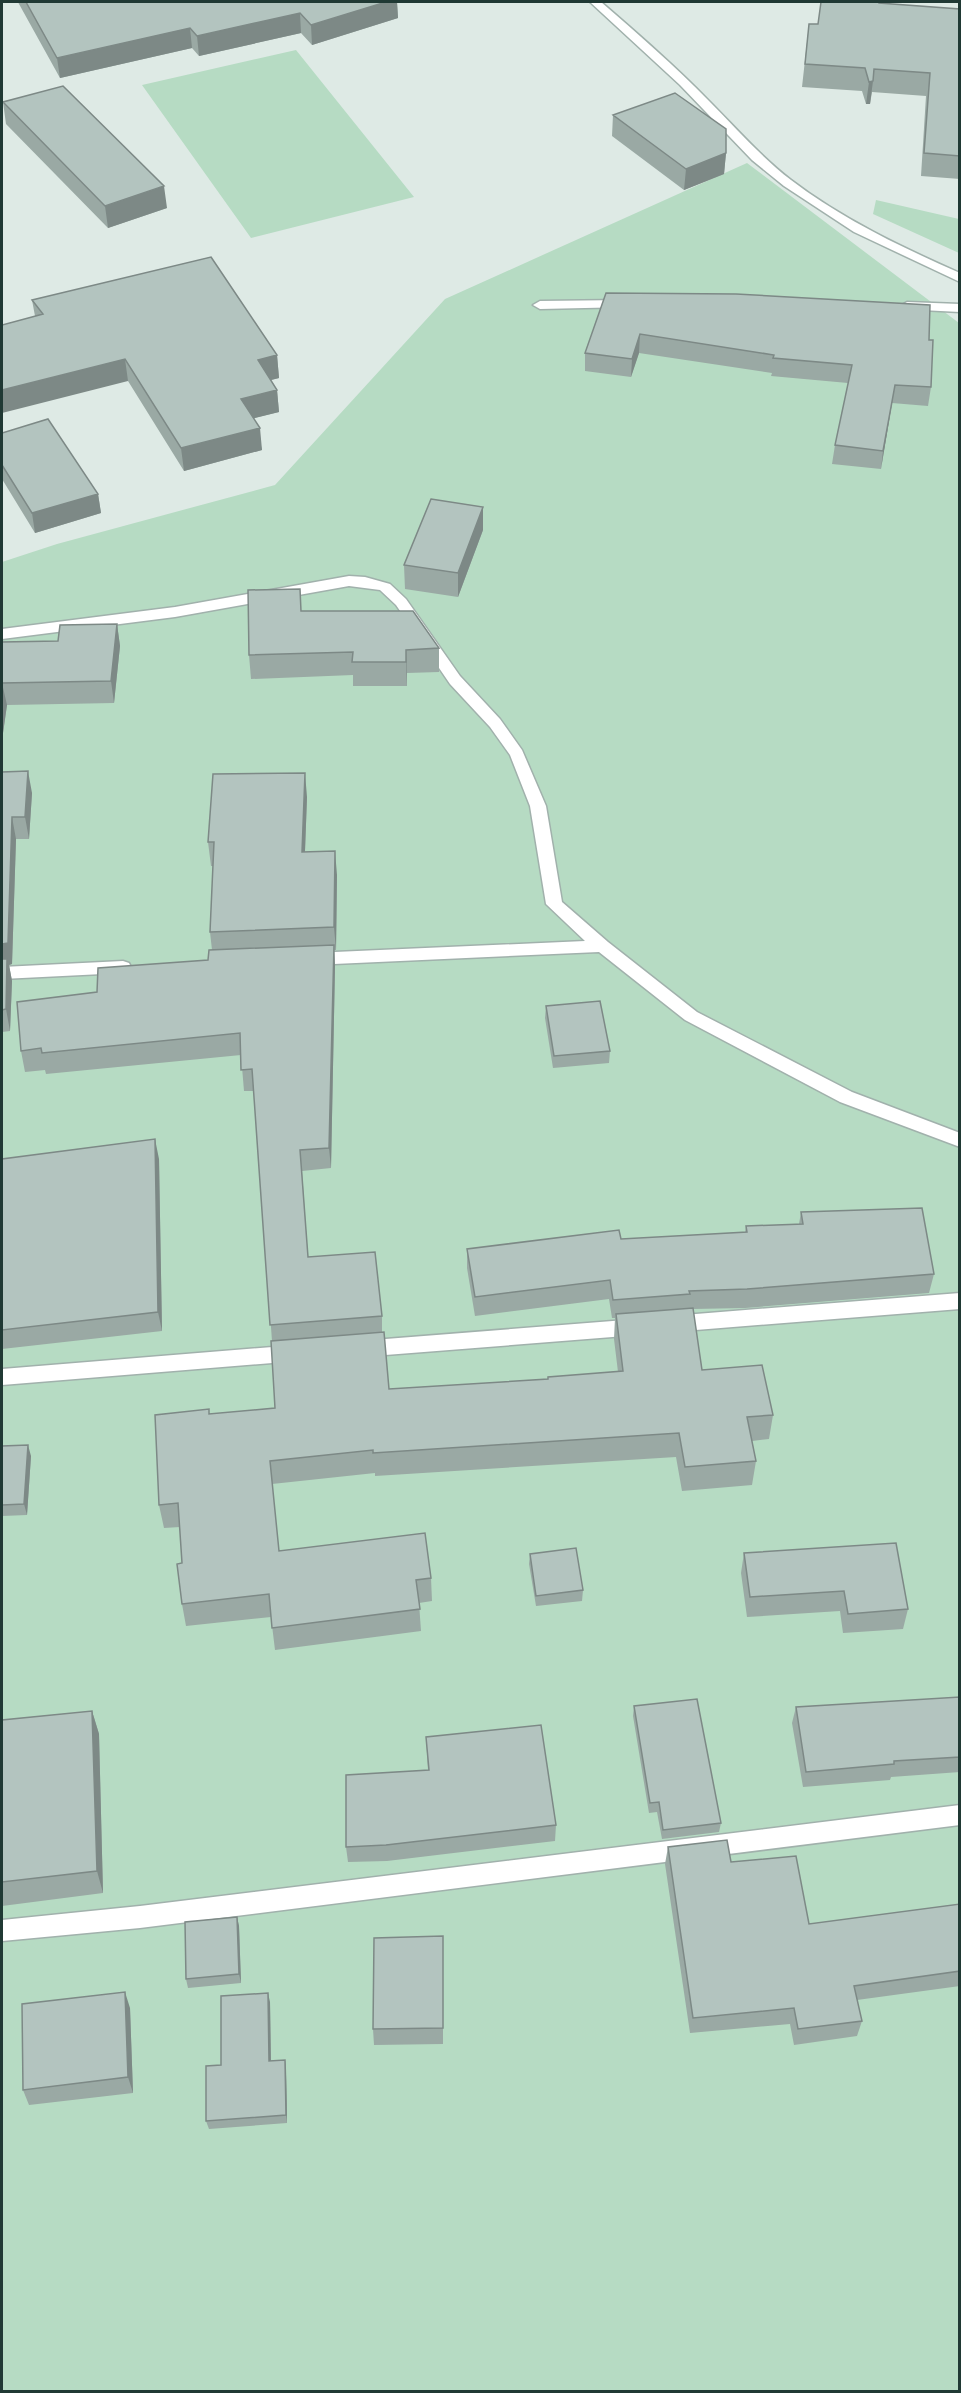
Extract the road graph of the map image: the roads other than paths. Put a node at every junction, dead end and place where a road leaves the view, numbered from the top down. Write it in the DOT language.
graph roads {
  1 [pos="595,2"];
  2 [pos="960,278"];
  3 [pos="540,304"];
  4 [pos="642,304"];
  5 [pos="898,306"];
  6 [pos="960,309"];
  7 [pos="2,634"];
  8 [pos="602,946"];
  9 [pos="296,960"];
  10 [pos="143,966"];
  11 [pos="2,973"];
  12 [pos="960,1140"];
  13 [pos="960,1301"];
  14 [pos="340,1350"];
  15 [pos="317,1352"];
  16 [pos="2,1377"];
  17 [pos="960,1815"];
  18 [pos="2,1931"];
  1 -- 2 [label="lane"];
  3 -- 4 [label="lane"];
  5 -- 6 [label="lane"];
  7 -- 8 [label="lane"];
  8 -- 9 [label="lane"];
  8 -- 12 [label="lane"];
  10 -- 11 [label="lane"];
  13 -- 14 [label="lane"];
  15 -- 16 [label="lane"];
  17 -- 18 [label="lane"];
}
